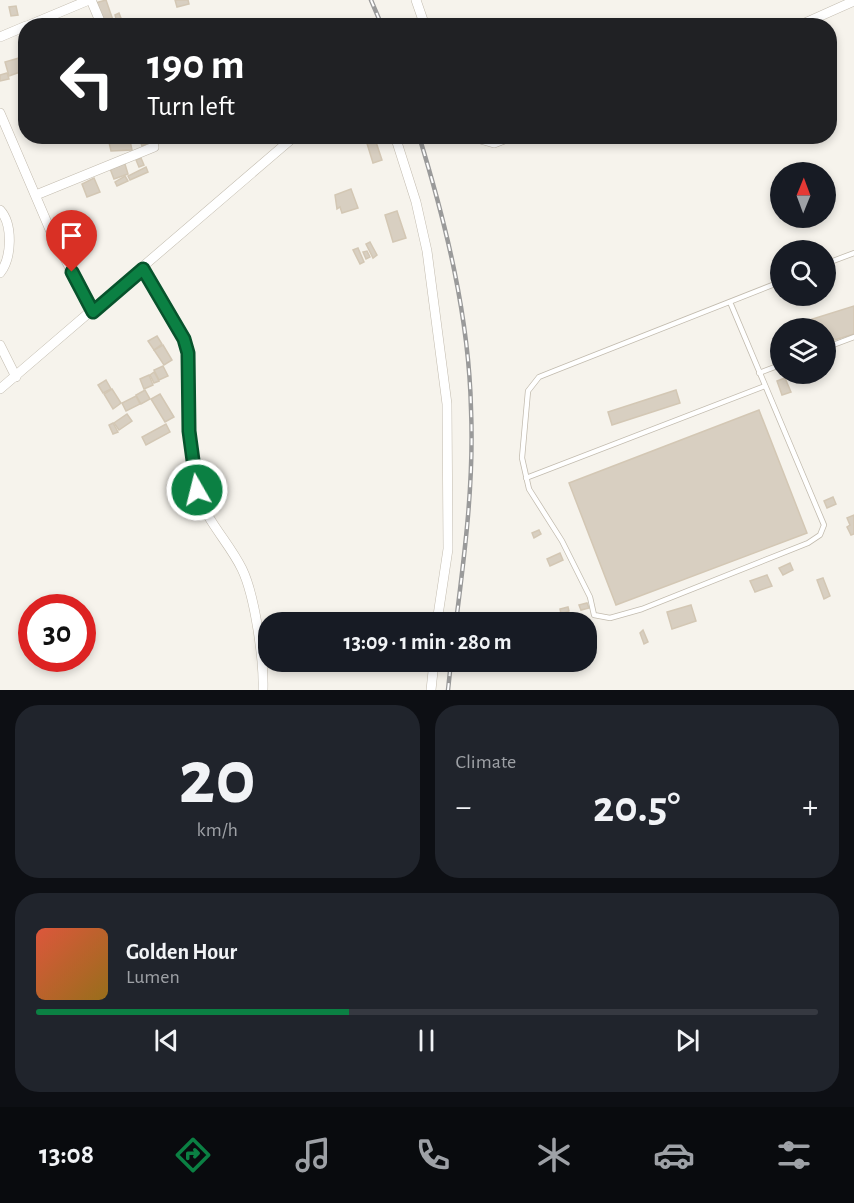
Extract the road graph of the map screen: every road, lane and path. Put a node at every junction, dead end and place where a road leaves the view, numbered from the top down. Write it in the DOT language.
graph roads {
  1 [pos="90,0"];
  2 [pos="416,0"];
  3 [pos="854,2"];
  4 [pos="46,18"];
  5 [pos="98,18"];
  6 [pos="422,18"];
  7 [pos="817,18"];
  8 [pos="18,29"];
  9 [pos="0,37"];
  10 [pos="0,113"];
  11 [pos="153,144"];
  12 [pos="286,144"];
  13 [pos="398,144"];
  14 [pos="36,195"];
  15 [pos="0,210"];
  16 [pos="854,253"];
  17 [pos="836,260"];
  18 [pos="143,269"];
  19 [pos="0,273"];
  20 [pos="770,286"];
  21 [pos="730,302"];
  22 [pos="93,312"];
  23 [pos="854,337"];
  24 [pos="836,344"];
  25 [pos="0,345"];
  26 [pos="770,369"];
  27 [pos="759,373"];
  28 [pos="16,377"];
  29 [pos="765,386"];
  30 [pos="0,389"];
  31 [pos="526,478"];
  32 [pos="439,612"];
  33 [pos="434,672"];
  34 [pos="263,690"];
  35 [pos="431,690"];
  1 -- 4 [label="street"];
  1 -- 5 [label="street"];
  2 -- 6 [label="street"];
  3 -- 7 [label="street"];
  8 -- 9 [label="street"];
  10 -- 14 [label="street"];
  11 -- 14 [label="street"];
  12 -- 18 [label="street"];
  13 -- 32 [label="street"];
  14 -- 22 [label="street"];
  15 -- 19 [label="street"];
  16 -- 17 [label="lane"];
  18 -- 22 [label="street"];
  18 -- 34 [label="street"];
  20 -- 21 [label="lane"];
  21 -- 27 [label="lane"];
  21 -- 31 [label="lane"];
  22 -- 28 [label="street"];
  23 -- 24 [label="lane"];
  25 -- 28 [label="street"];
  26 -- 27 [label="lane"];
  27 -- 29 [label="lane"];
  28 -- 30 [label="street"];
  29 -- 31 [label="lane"];
  29 -- 31 [label="lane"];
  33 -- 35 [label="street"];
}
